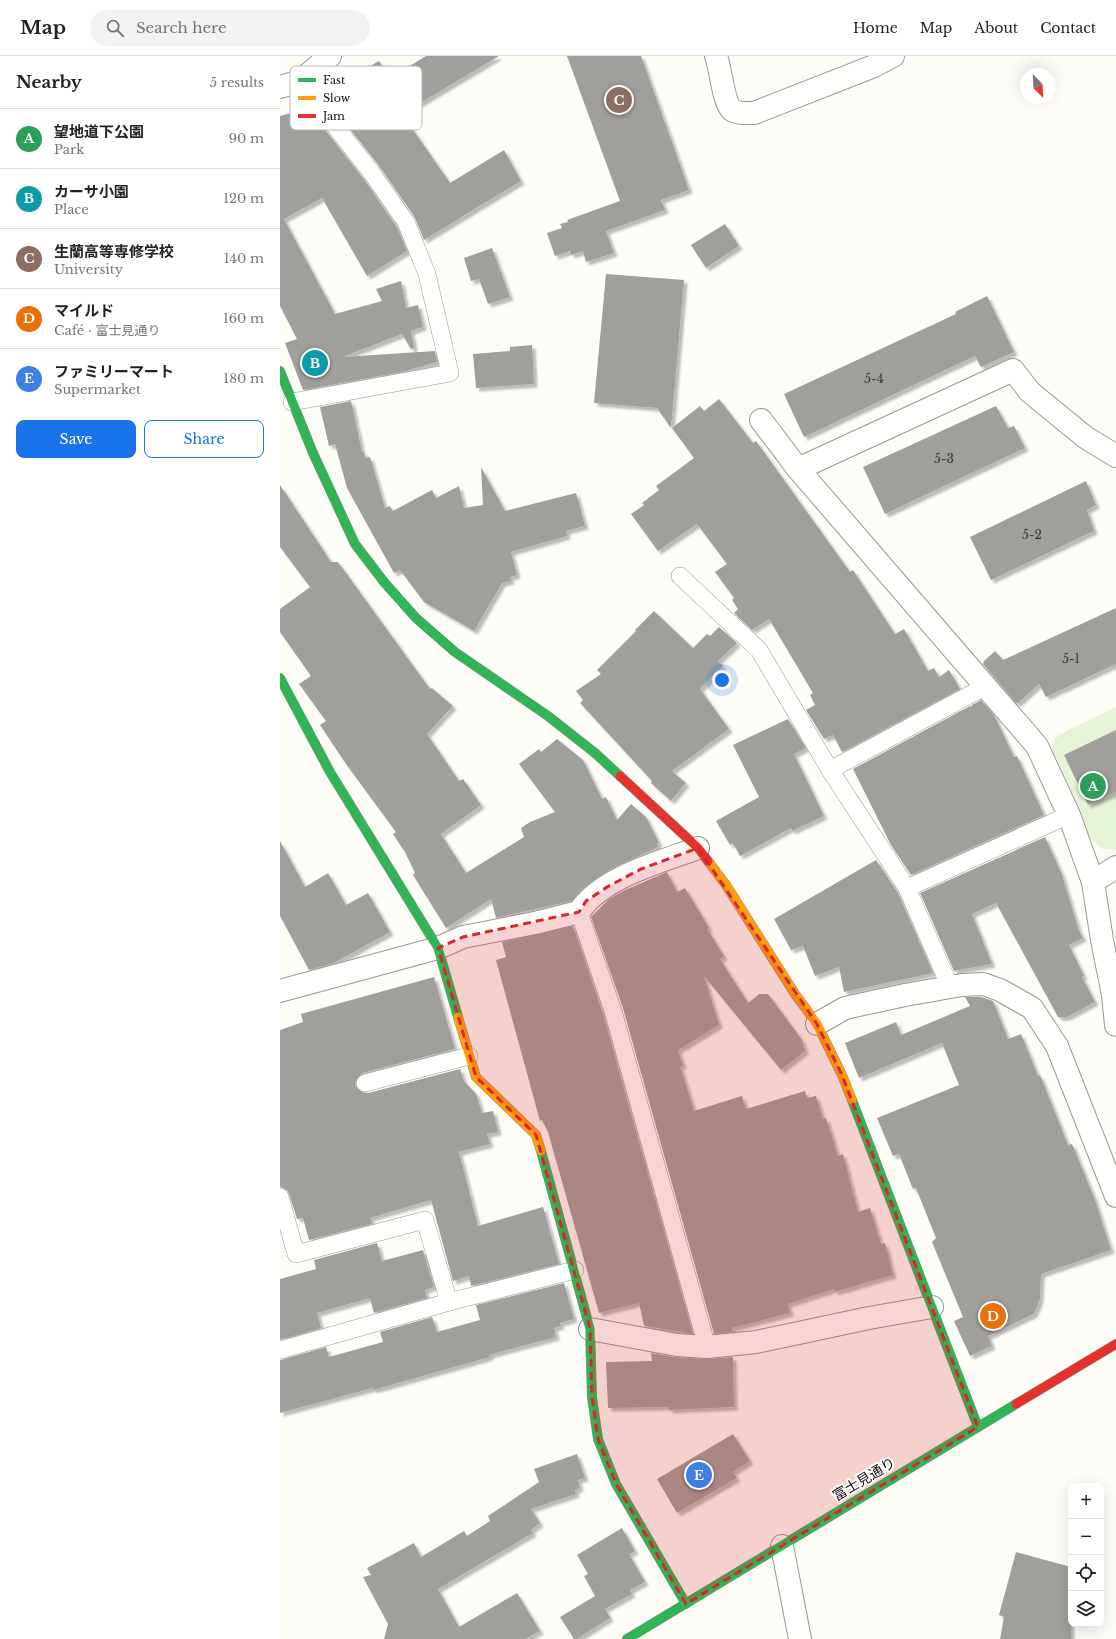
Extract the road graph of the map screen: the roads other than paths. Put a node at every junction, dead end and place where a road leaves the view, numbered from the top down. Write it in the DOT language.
graph roads {
  1 [pos="330,56"];
  2 [pos="716,56"];
  3 [pos="893,56"];
  4 [pos="316,66"];
  5 [pos="332,130"];
  6 [pos="280,371"];
  7 [pos="292,402"];
  8 [pos="761,420"];
  9 [pos="1116,456"];
  10 [pos="798,469"];
  11 [pos="680,576"];
  12 [pos="280,678"];
  13 [pos="986,686"];
  14 [pos="830,770"];
  15 [pos="1069,815"];
  16 [pos="698,848"];
  17 [pos="1116,867"];
  18 [pos="1093,882"];
  19 [pos="907,888"];
  20 [pos="579,912"];
  21 [pos="438,948"];
  22 [pos="950,987"];
  23 [pos="280,991"];
  24 [pos="817,1024"];
  25 [pos="1116,1025"];
  26 [pos="469,1056"];
  27 [pos="366,1083"];
  28 [pos="1116,1196"];
  29 [pos="280,1197"];
  30 [pos="575,1270"];
  31 [pos="449,1302"];
  32 [pos="932,1307"];
  33 [pos="590,1328"];
  34 [pos="1116,1344"];
  35 [pos="707,1347"];
  36 [pos="280,1350"];
  37 [pos="978,1427"];
  38 [pos="782,1546"];
  39 [pos="686,1604"];
  40 [pos="627,1639"];
  41 [pos="800,1639"];
  1 -- 4 [label="street"];
  2 -- 3 [label="street"];
  5 -- 7 [label="lane"];
  6 -- 7 [label="street"];
  7 -- 16 [label="street"];
  8 -- 10 [label="street"];
  9 -- 10 [label="street"];
  10 -- 13 [label="street"];
  11 -- 14 [label="lane"];
  12 -- 21 [label="street"];
  13 -- 14 [label="lane"];
  13 -- 15 [label="street"];
  14 -- 19 [label="lane"];
  15 -- 18 [label="street"];
  15 -- 19 [label="lane"];
  16 -- 20 [label="street"];
  16 -- 24 [label="street"];
  17 -- 18 [label="street"];
  18 -- 25 [label="street"];
  19 -- 22 [label="lane"];
  20 -- 21 [label="street"];
  20 -- 35 [label="lane"];
  21 -- 23 [label="street"];
  21 -- 26 [label="street"];
  22 -- 24 [label="street"];
  22 -- 28 [label="street"];
  24 -- 32 [label="street"];
  26 -- 27 [label="lane"];
  26 -- 30 [label="street"];
  29 -- 31 [label="lane"];
  30 -- 31 [label="lane"];
  30 -- 33 [label="street"];
  31 -- 36 [label="lane"];
  32 -- 35 [label="street"];
  32 -- 37 [label="street"];
  33 -- 35 [label="street"];
  33 -- 39 [label="street"];
  34 -- 37 [label="street, 富士見通り"];
  37 -- 38 [label="street, 富士見通り"];
  38 -- 39 [label="street, 富士見通り"];
  38 -- 41 [label="street"];
  39 -- 40 [label="street, 富士見通り"];
}
